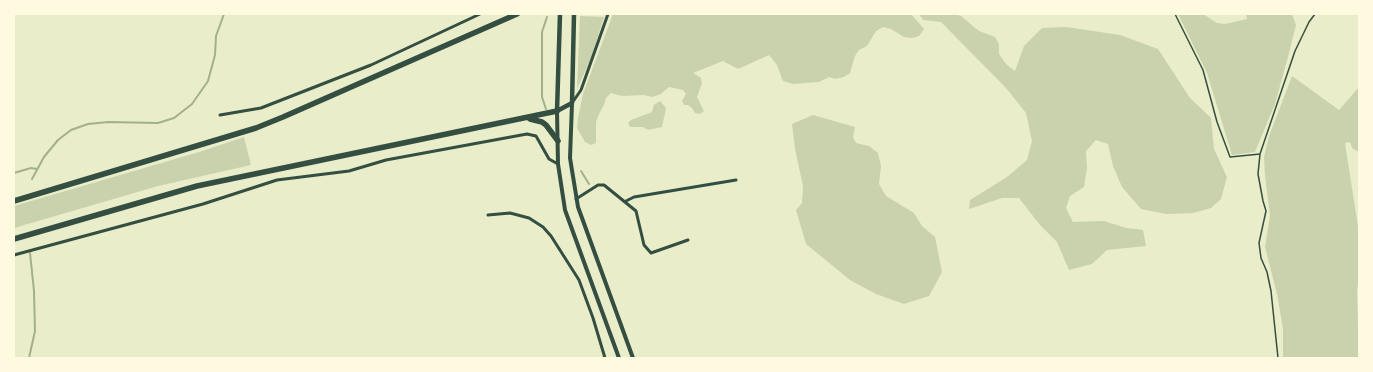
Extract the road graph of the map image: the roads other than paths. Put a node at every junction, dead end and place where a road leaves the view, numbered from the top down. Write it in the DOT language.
graph roads {
  1 [pos="480,14"];
  2 [pos="517,14"];
  3 [pos="560,14"];
  4 [pos="574,14"];
  5 [pos="608,14"];
  6 [pos="572,103"];
  7 [pos="557,111"];
  8 [pos="220,115"];
  9 [pos="526,118"];
  10 [pos="558,141"];
  11 [pos="558,164"];
  12 [pos="736,180"];
  13 [pos="576,198"];
  14 [pos="14,201"];
  15 [pos="626,201"];
  16 [pos="488,215"];
  17 [pos="14,238"];
  18 [pos="688,240"];
  19 [pos="14,254"];
  20 [pos="605,358"];
  21 [pos="619,358"];
  22 [pos="633,358"];
  1 -- 8 [label="street"];
  2 -- 14 [label="highway"];
  3 -- 7 [label="main road"];
  4 -- 6 [label="main road"];
  5 -- 6 [label="street"];
  6 -- 7 [label="main road"];
  6 -- 13 [label="street"];
  7 -- 9 [label="highway"];
  7 -- 10 [label="street"];
  9 -- 10 [label="highway"];
  9 -- 17 [label="highway"];
  10 -- 11 [label="street"];
  11 -- 19 [label="street"];
  11 -- 21 [label="street"];
  12 -- 15 [label="street"];
  13 -- 15 [label="street"];
  13 -- 22 [label="street"];
  15 -- 18 [label="street"];
  16 -- 20 [label="street"];
}
